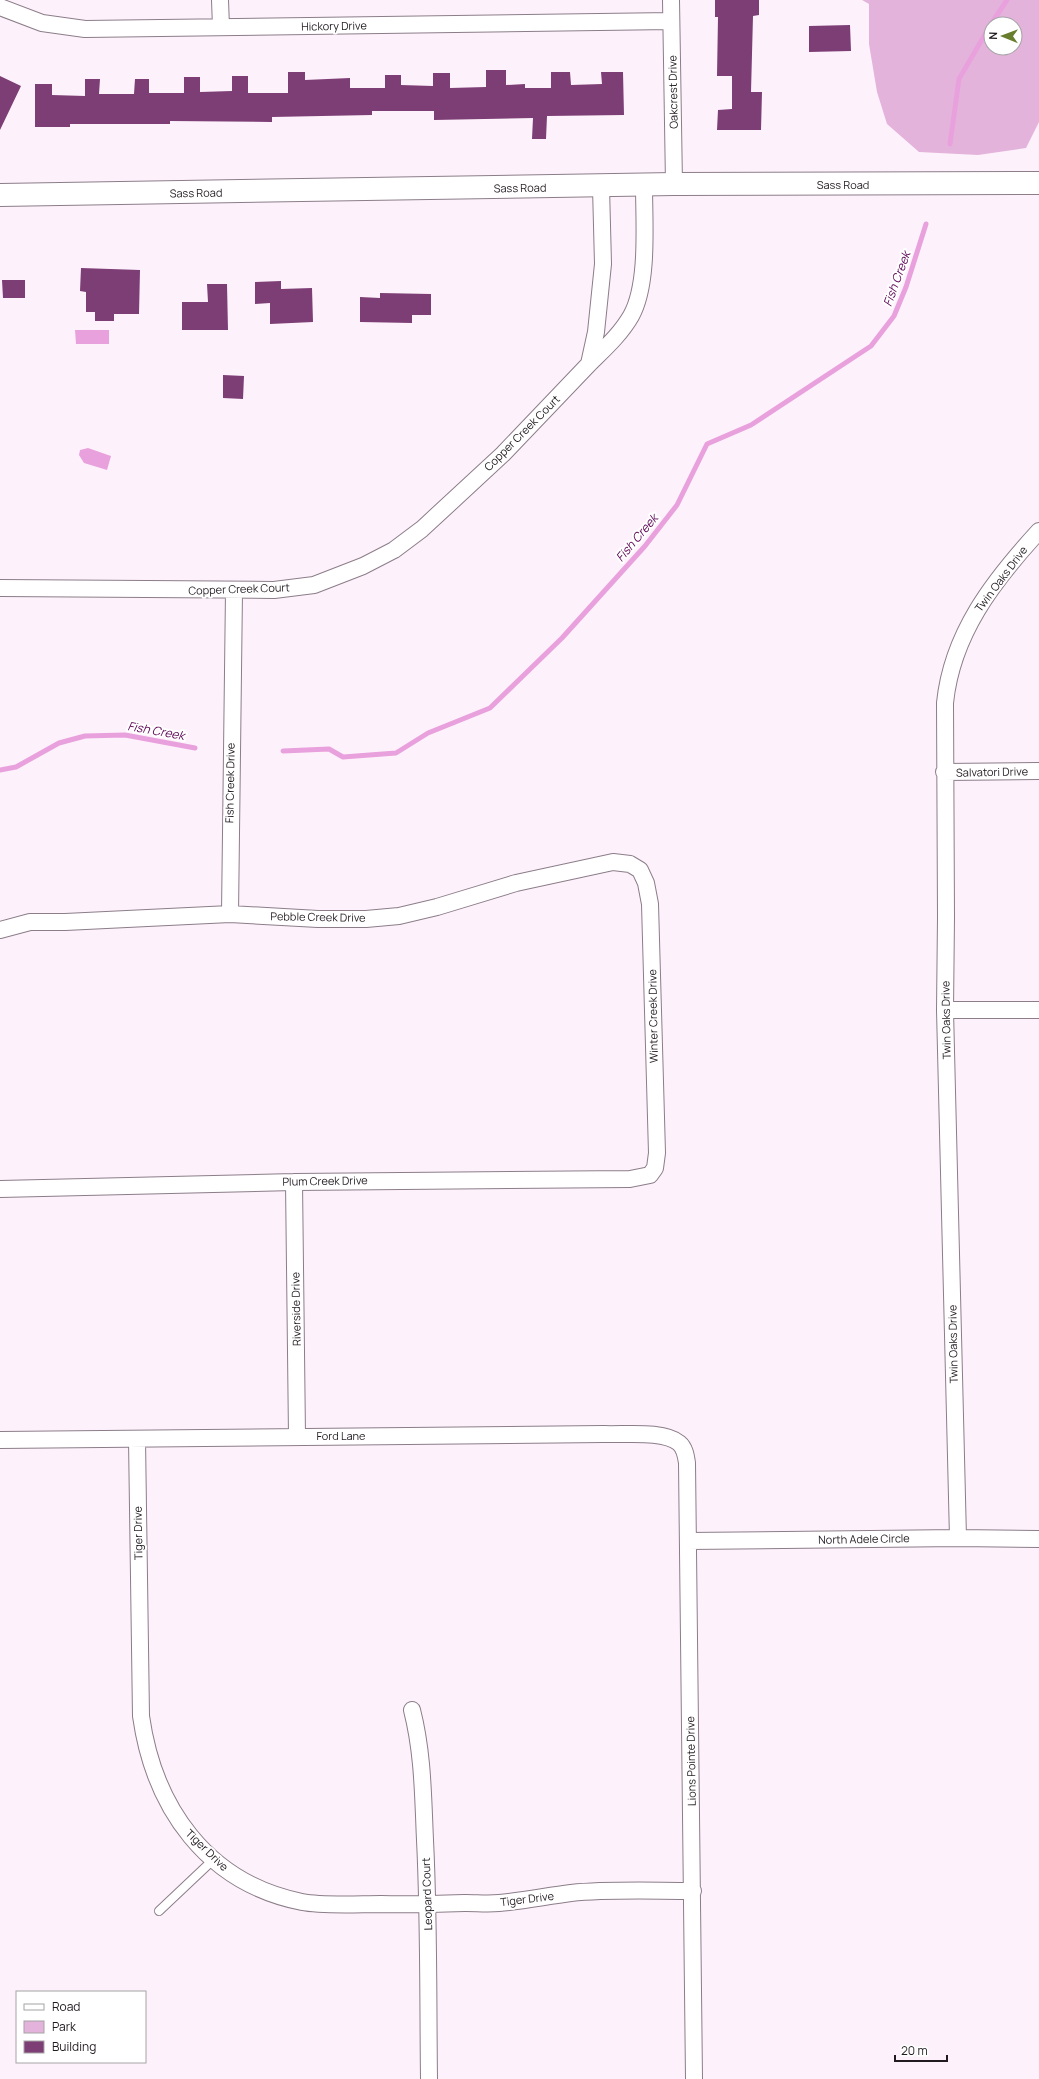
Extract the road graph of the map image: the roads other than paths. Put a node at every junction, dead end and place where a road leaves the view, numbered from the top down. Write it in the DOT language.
graph roads {
  1 [pos="220,0"];
  2 [pos="671,0"];
  3 [pos="0,7"];
  4 [pos="671,21"];
  5 [pos="221,27"];
  6 [pos="1039,183"];
  7 [pos="674,184"];
  8 [pos="644,186"];
  9 [pos="601,187"];
  10 [pos="0,195"];
  11 [pos="589,364"];
  12 [pos="1039,531"];
  13 [pos="0,588"];
  14 [pos="234,591"];
  15 [pos="1039,771"];
  16 [pos="944,772"];
  17 [pos="630,864"];
  18 [pos="230,914"];
  19 [pos="0,930"];
  20 [pos="945,1010"];
  21 [pos="1039,1010"];
  22 [pos="650,1175"];
  23 [pos="294,1182"];
  24 [pos="0,1189"];
  25 [pos="297,1436"];
  26 [pos="137,1439"];
  27 [pos="0,1440"];
  28 [pos="681,1444"];
  29 [pos="958,1538"];
  30 [pos="1039,1539"];
  31 [pos="688,1541"];
  32 [pos="412,1710"];
  33 [pos="213,1860"];
  34 [pos="693,1891"];
  35 [pos="428,1905"];
  36 [pos="159,1911"];
  37 [pos="428,2079"];
  38 [pos="694,2079"];
  1 -- 5 [label="street"];
  2 -- 4 [label="street, Oakcrest Drive"];
  3 -- 5 [label="street, Hickory Drive"];
  4 -- 5 [label="street, Hickory Drive"];
  4 -- 7 [label="street, Oakcrest Drive"];
  6 -- 7 [label="street, Sass Road"];
  7 -- 8 [label="street, Sass Road"];
  8 -- 9 [label="street, Sass Road"];
  8 -- 11 [label="street, Copper Creek Court"];
  9 -- 10 [label="street, Sass Road"];
  9 -- 11 [label="street"];
  11 -- 14 [label="street, Copper Creek Court"];
  12 -- 16 [label="street, Twin Oaks Drive"];
  13 -- 14 [label="street, Copper Creek Court"];
  14 -- 18 [label="street, Fish Creek Drive"];
  15 -- 16 [label="street, Salvatori Drive"];
  16 -- 20 [label="street, Twin Oaks Drive"];
  17 -- 18 [label="street, Pebble Creek Drive"];
  17 -- 22 [label="street, Winter Creek Drive"];
  18 -- 19 [label="street, Pebble Creek Drive"];
  20 -- 21 [label="street"];
  20 -- 29 [label="street, Twin Oaks Drive"];
  22 -- 23 [label="street, Plum Creek Drive"];
  23 -- 24 [label="street, Plum Creek Drive"];
  23 -- 25 [label="street, Riverside Drive"];
  25 -- 26 [label="street, Ford Lane"];
  25 -- 28 [label="street, Ford Lane"];
  26 -- 27 [label="street, Ford Lane"];
  26 -- 33 [label="street, Tiger Drive"];
  28 -- 31 [label="street, Lions Pointe Drive"];
  29 -- 30 [label="street, North Adele Circle"];
  29 -- 31 [label="street, North Adele Circle"];
  31 -- 34 [label="street, Lions Pointe Drive"];
  32 -- 35 [label="street, Leopard Court"];
  33 -- 35 [label="street, Tiger Drive"];
  33 -- 36 [label="lane"];
  34 -- 35 [label="street, Tiger Drive"];
  34 -- 38 [label="street, Lions Pointe Drive"];
  35 -- 37 [label="street, Leopard Court"];
}
